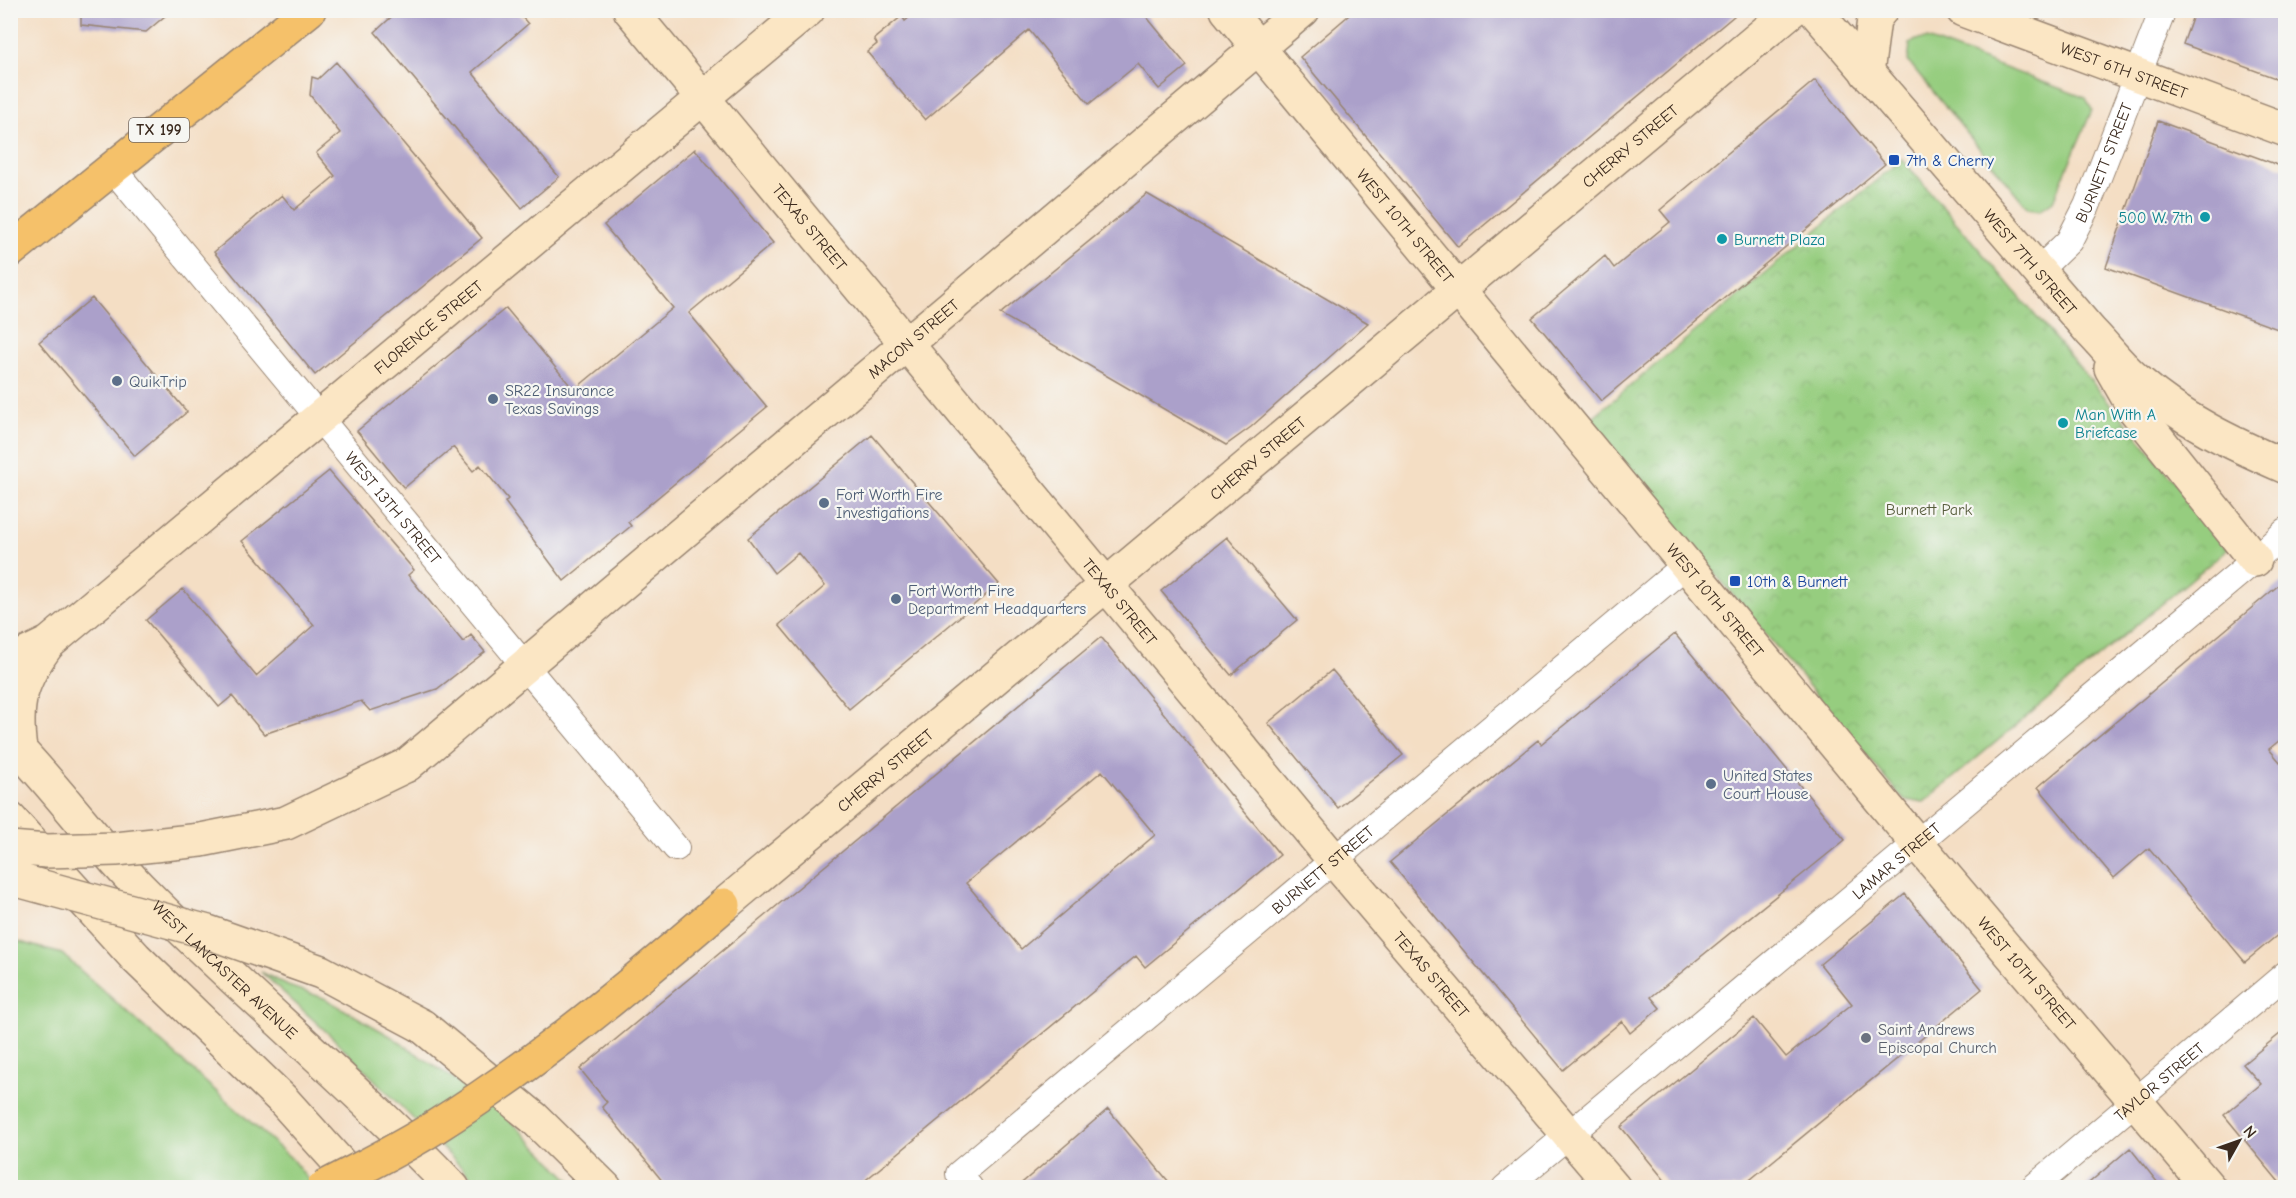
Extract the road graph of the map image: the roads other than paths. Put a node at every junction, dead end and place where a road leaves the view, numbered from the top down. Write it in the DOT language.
graph roads {
  1 [pos="309,10"];
  2 [pos="630,10"];
  3 [pos="808,10"];
  4 [pos="1227,10"];
  5 [pos="1303,10"];
  6 [pos="1792,10"];
  7 [pos="1814,10"];
  8 [pos="1881,10"];
  9 [pos="1963,10"];
  10 [pos="2163,10"];
  11 [pos="1258,48"];
  12 [pos="1867,72"];
  13 [pos="2138,75"];
  14 [pos="703,98"];
  15 [pos="2286,130"];
  16 [pos="112,168"];
  17 [pos="10,251"];
  18 [pos="2038,271"];
  19 [pos="1458,289"];
  20 [pos="2091,332"];
  21 [pos="906,343"];
  22 [pos="317,419"];
  23 [pos="2286,467"];
  24 [pos="2286,531"];
  25 [pos="2255,560"];
  26 [pos="1686,565"];
  27 [pos="1106,584"];
  28 [pos="49,643"];
  29 [pos="10,662"];
  30 [pos="523,666"];
  31 [pos="15,745"];
  32 [pos="10,819"];
  33 [pos="1917,843"];
  34 [pos="10,848"];
  35 [pos="676,848"];
  36 [pos="1334,860"];
  37 [pos="10,878"];
  38 [pos="724,905"];
  39 [pos="2286,974"];
  40 [pos="2136,1101"];
  41 [pos="1569,1135"];
  42 [pos="328,1148"];
  43 [pos="964,1181"];
  44 [pos="323,1188"];
  45 [pos="362,1188"];
  46 [pos="372,1188"];
  47 [pos="453,1188"];
  48 [pos="605,1188"];
  49 [pos="1505,1188"];
  50 [pos="1614,1188"];
  51 [pos="2033,1188"];
  52 [pos="2209,1188"];
  1 -- 16 [label="main road, TX 199"];
  2 -- 14 [label="street, TEXAS STREET"];
  3 -- 14 [label="street, FLORENCE STREET"];
  4 -- 11 [label="street, WEST 10TH STREET"];
  5 -- 11 [label="street, MACON STREET"];
  6 -- 19 [label="street, CHERRY STREET"];
  7 -- 12 [label="street, WEST 7TH STREET"];
  8 -- 12 [label="street"];
  9 -- 13 [label="street, WEST 6TH STREET"];
  10 -- 13 [label="street, BURNETT STREET"];
  11 -- 19 [label="street, WEST 10TH STREET"];
  11 -- 21 [label="street, MACON STREET"];
  12 -- 18 [label="street, WEST 7TH STREET"];
  13 -- 15 [label="street, WEST 6TH STREET"];
  13 -- 18 [label="street, BURNETT STREET"];
  14 -- 21 [label="street, TEXAS STREET"];
  14 -- 22 [label="street, FLORENCE STREET"];
  16 -- 17 [label="main road, TX 199"];
  16 -- 22 [label="street, WEST 13TH STREET"];
  18 -- 20 [label="street, WEST 7TH STREET"];
  19 -- 26 [label="street, WEST 10TH STREET"];
  19 -- 27 [label="street, CHERRY STREET"];
  20 -- 23 [label="street, WEST 7TH STREET"];
  20 -- 25 [label="street"];
  21 -- 27 [label="street, TEXAS STREET"];
  21 -- 30 [label="street, MACON STREET"];
  22 -- 28 [label="street, FLORENCE STREET"];
  22 -- 30 [label="street, WEST 13TH STREET"];
  24 -- 25 [label="street, LAMAR STREET"];
  25 -- 33 [label="street, LAMAR STREET"];
  26 -- 33 [label="street, WEST 10TH STREET"];
  26 -- 36 [label="street, BURNETT STREET"];
  27 -- 36 [label="street, TEXAS STREET"];
  27 -- 38 [label="street, CHERRY STREET"];
  28 -- 29 [label="street, FLORENCE STREET"];
  28 -- 31 [label="street, FLORENCE STREET"];
  30 -- 34 [label="street, MACON STREET, bridge"];
  30 -- 35 [label="street, WEST 13TH STREET"];
  31 -- 47 [label="street, WEST LANCASTER AVENUE"];
  32 -- 42 [label="street"];
  33 -- 40 [label="street, WEST 10TH STREET"];
  33 -- 41 [label="street, LAMAR STREET"];
  36 -- 41 [label="street, TEXAS STREET"];
  36 -- 43 [label="street, BURNETT STREET"];
  37 -- 48 [label="street, bridge"];
  38 -- 44 [label="main road, bridge"];
  39 -- 40 [label="street, TAYLOR STREET"];
  40 -- 51 [label="street, TAYLOR STREET"];
  40 -- 52 [label="street, WEST 10TH STREET"];
  41 -- 49 [label="street, LAMAR STREET"];
  41 -- 50 [label="street, TEXAS STREET"];
  42 -- 45 [label="street"];
  42 -- 46 [label="street"];
}
